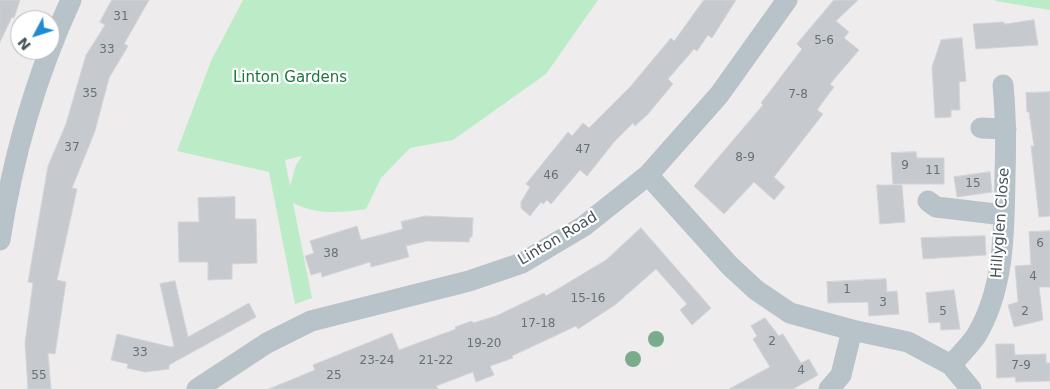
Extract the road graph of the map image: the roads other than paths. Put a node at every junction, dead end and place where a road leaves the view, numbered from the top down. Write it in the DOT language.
graph roads {
  1 [pos="71,0"];
  2 [pos="787,0"];
  3 [pos="1003,85"];
  4 [pos="981,128"];
  5 [pos="1006,129"];
  6 [pos="648,175"];
  7 [pos="928,201"];
  8 [pos="1004,215"];
  9 [pos="0,240"];
  10 [pos="852,330"];
  11 [pos="951,365"];
  12 [pos="197,389"];
  13 [pos="829,389"];
  14 [pos="971,389"];
  1 -- 9 [label="street"];
  2 -- 6 [label="street, Linton Road"];
  3 -- 5 [label="street, Hillyglen Close"];
  4 -- 5 [label="street"];
  5 -- 8 [label="street, Hillyglen Close"];
  6 -- 10 [label="street"];
  6 -- 12 [label="street, Linton Road"];
  7 -- 8 [label="street"];
  8 -- 11 [label="street, Hillyglen Close"];
  10 -- 11 [label="street"];
  10 -- 13 [label="street"];
  11 -- 14 [label="street"];
}
